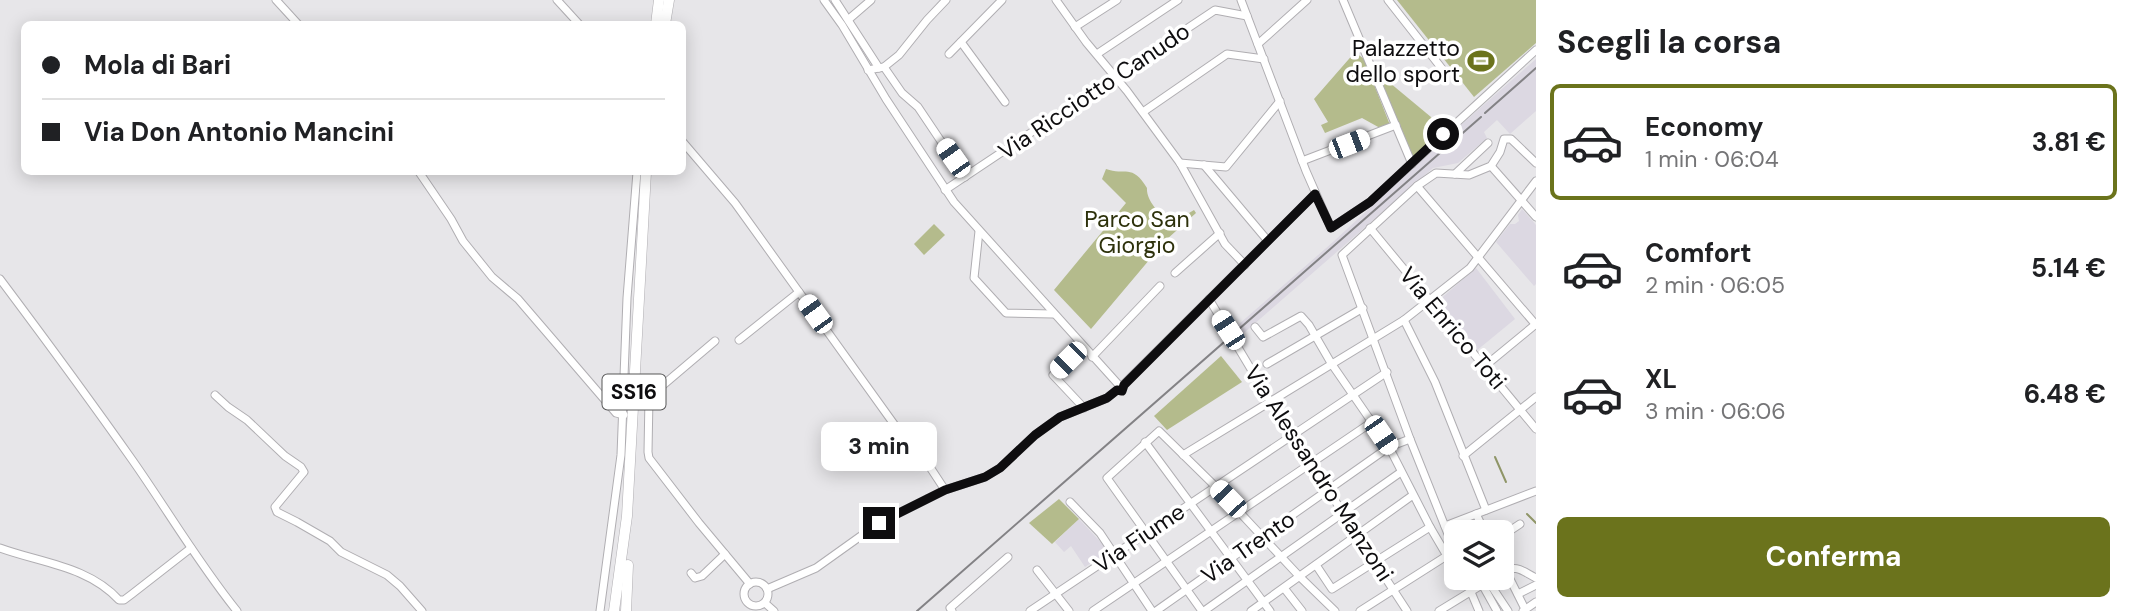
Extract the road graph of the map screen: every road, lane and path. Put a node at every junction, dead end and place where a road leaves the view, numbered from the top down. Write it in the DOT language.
graph roads {
  1 [pos="276,0"];
  2 [pos="557,0"];
  3 [pos="659,0"];
  4 [pos="669,0"];
  5 [pos="824,0"];
  6 [pos="835,0"];
  7 [pos="871,0"];
  8 [pos="946,0"];
  9 [pos="1002,0"];
  10 [pos="1056,0"];
  11 [pos="1117,0"];
  12 [pos="1178,0"];
  13 [pos="1241,0"];
  14 [pos="1307,0"];
  15 [pos="1343,0"];
  16 [pos="1388,0"];
  17 [pos="1247,16"];
  18 [pos="849,19"];
  19 [pos="295,21"];
  20 [pos="576,21"];
  21 [pos="656,21"];
  22 [pos="666,21"];
  23 [pos="1075,27"];
  24 [pos="961,42"];
  25 [pos="1258,44"];
  26 [pos="1536,50"];
  27 [pos="949,54"];
  28 [pos="1097,54"];
  29 [pos="1264,59"];
  30 [pos="882,67"];
  31 [pos="868,70"];
  32 [pos="1443,71"];
  33 [pos="1115,76"];
  34 [pos="902,93"];
  35 [pos="886,99"];
  36 [pos="1005,102"];
  37 [pos="1280,102"];
  38 [pos="1143,113"];
  39 [pos="1395,125"];
  40 [pos="1489,143"];
  41 [pos="686,146"];
  42 [pos="1302,162"];
  43 [pos="1180,163"];
  44 [pos="1536,163"];
  45 [pos="1412,164"];
  46 [pos="1204,165"];
  47 [pos="1491,166"];
  48 [pos="1455,174"];
  49 [pos="421,175"];
  50 [pos="637,175"];
  51 [pos="646,175"];
  52 [pos="652,175"];
  53 [pos="965,177"];
  54 [pos="1536,181"];
  55 [pos="1417,186"];
  56 [pos="945,190"];
  57 [pos="1315,194"];
  58 [pos="1521,201"];
  59 [pos="1536,217"];
  60 [pos="1370,228"];
  61 [pos="979,231"];
  62 [pos="1220,233"];
  63 [pos="1268,241"];
  64 [pos="1478,258"];
  65 [pos="1245,265"];
  66 [pos="1175,273"];
  67 [pos="0,279"];
  68 [pos="1160,286"];
  69 [pos="799,292"];
  70 [pos="1209,299"];
  71 [pos="1430,302"];
  72 [pos="1363,307"];
  73 [pos="1053,314"];
  74 [pos="1404,320"];
  75 [pos="1536,324"];
  76 [pos="1255,327"];
  77 [pos="1315,335"];
  78 [pos="1375,338"];
  79 [pos="739,340"];
  80 [pos="715,341"];
  81 [pos="1082,346"];
  82 [pos="1092,357"];
  83 [pos="1268,363"];
  84 [pos="1331,363"];
  85 [pos="1485,366"];
  86 [pos="1387,372"];
  87 [pos="1119,386"];
  88 [pos="1352,395"];
  89 [pos="215,396"];
  90 [pos="1536,397"];
  91 [pos="1270,401"];
  92 [pos="1084,408"];
  93 [pos="1521,410"];
  94 [pos="624,415"];
  95 [pos="1372,422"];
  96 [pos="1536,429"];
  97 [pos="1293,435"];
  98 [pos="1410,439"];
  99 [pos="1145,442"];
  100 [pos="1389,447"];
  101 [pos="1184,455"];
  102 [pos="1463,456"];
  103 [pos="1311,463"];
  104 [pos="1401,472"];
  105 [pos="1216,487"];
  106 [pos="1329,489"];
  107 [pos="945,490"];
  108 [pos="1536,491"];
  109 [pos="1413,495"];
  110 [pos="1070,502"];
  111 [pos="1189,504"];
  112 [pos="1486,510"];
  113 [pos="1240,512"];
  114 [pos="1344,512"];
  115 [pos="1476,514"];
  116 [pos="1462,520"];
  117 [pos="1479,520"];
  118 [pos="1444,524"];
  119 [pos="1520,524"];
  120 [pos="1430,527"];
  121 [pos="1514,528"];
  122 [pos="1210,531"];
  123 [pos="1146,532"];
  124 [pos="1358,535"];
  125 [pos="1263,537"];
  126 [pos="0,548"];
  127 [pos="191,548"];
  128 [pos="1444,551"];
  129 [pos="725,554"];
  130 [pos="1008,556"];
  131 [pos="1114,556"];
  132 [pos="1281,557"];
  133 [pos="1444,558"];
  134 [pos="1230,559"];
  135 [pos="1167,561"];
  136 [pos="1375,561"];
  137 [pos="1317,565"];
  138 [pos="1514,567"];
  139 [pos="1037,570"];
  140 [pos="691,573"];
  141 [pos="1300,577"];
  142 [pos="1536,578"];
  143 [pos="1247,580"];
  144 [pos="750,584"];
  145 [pos="1133,584"];
  146 [pos="1536,585"];
  147 [pos="1514,587"];
  148 [pos="1284,588"];
  149 [pos="767,589"];
  150 [pos="1394,589"];
  151 [pos="1187,590"];
  152 [pos="1470,590"];
  153 [pos="1490,590"];
  154 [pos="1494,590"];
  155 [pos="1056,594"];
  156 [pos="1518,594"];
  157 [pos="1263,602"];
  158 [pos="765,603"];
  159 [pos="1536,603"];
  160 [pos="748,608"];
  161 [pos="1524,610"];
  162 [pos="237,611"];
  163 [pos="422,611"];
  164 [pos="600,611"];
  165 [pos="614,611"];
  166 [pos="623,611"];
  167 [pos="774,611"];
  168 [pos="952,611"];
  169 [pos="1030,611"];
  170 [pos="1069,611"];
  171 [pos="1093,611"];
  172 [pos="1154,611"];
  173 [pos="1203,611"];
  174 [pos="1251,611"];
  175 [pos="1270,611"];
  176 [pos="1302,611"];
  177 [pos="1335,611"];
  178 [pos="1360,611"];
  179 [pos="1408,611"];
  180 [pos="1438,611"];
  181 [pos="1479,611"];
  182 [pos="1497,611"];
  183 [pos="1508,611"];
  1 -- 19 [label="street"];
  2 -- 20 [label="street"];
  3 -- 21 [label="highway"];
  4 -- 22 [label="highway"];
  5 -- 31 [label="street"];
  6 -- 18 [label="street"];
  7 -- 18 [label="street"];
  8 -- 30 [label="street"];
  9 -- 24 [label="street"];
  10 -- 23 [label="street"];
  11 -- 23 [label="street"];
  12 -- 28 [label="street"];
  13 -- 17 [label="street"];
  14 -- 25 [label="street"];
  15 -- 39 [label="street"];
  16 -- 32 [label="street"];
  17 -- 25 [label="street"];
  17 -- 33 [label="street, Via Ricciotto Canudo"];
  18 -- 30 [label="street"];
  23 -- 28 [label="street"];
  24 -- 27 [label="street"];
  24 -- 36 [label="street"];
  25 -- 29 [label="street"];
  26 -- 45 [label="street"];
  28 -- 33 [label="street"];
  29 -- 37 [label="street"];
  29 -- 38 [label="street"];
  30 -- 31 [label="street"];
  30 -- 34 [label="street"];
  31 -- 35 [label="street"];
  33 -- 38 [label="street"];
  33 -- 53 [label="street, Via Ricciotto Canudo"];
  34 -- 35 [label="street"];
  34 -- 53 [label="street"];
  35 -- 56 [label="street"];
  37 -- 42 [label="street"];
  37 -- 46 [label="street"];
  38 -- 43 [label="street"];
  39 -- 42 [label="street"];
  39 -- 45 [label="street"];
  40 -- 48 [label="street"];
  41 -- 69 [label="street"];
  42 -- 57 [label="street"];
  43 -- 46 [label="street"];
  43 -- 62 [label="street"];
  44 -- 47 [label="street"];
  45 -- 57 [label="street"];
  46 -- 63 [label="street"];
  47 -- 48 [label="street"];
  47 -- 58 [label="street"];
  48 -- 55 [label="street"];
  49 -- 94 [label="street"];
  50 -- 94 [label="street"];
  51 -- 165 [label="highway, SS16"];
  52 -- 166 [label="highway, SS16"];
  53 -- 56 [label="street, Via Ricciotto Canudo"];
  54 -- 58 [label="street"];
  55 -- 60 [label="street"];
  55 -- 64 [label="street"];
  56 -- 61 [label="street"];
  57 -- 63 [label="street"];
  58 -- 59 [label="street"];
  58 -- 64 [label="street"];
  60 -- 71 [label="street, Via Enrico Toti"];
  60 -- 72 [label="street"];
  61 -- 73 [label="street"];
  61 -- 73 [label="street"];
  62 -- 65 [label="street"];
  62 -- 66 [label="street"];
  63 -- 65 [label="street"];
  64 -- 71 [label="street"];
  64 -- 75 [label="street"];
  65 -- 70 [label="street"];
  67 -- 127 [label="street"];
  68 -- 82 [label="street"];
  69 -- 79 [label="street"];
  69 -- 107 [label="street"];
  70 -- 87 [label="street"];
  70 -- 91 [label="street, Via Alessandro Manzoni"];
  71 -- 74 [label="street"];
  71 -- 85 [label="street, Via Enrico Toti"];
  72 -- 77 [label="street"];
  72 -- 78 [label="street"];
  73 -- 81 [label="street"];
  74 -- 78 [label="street"];
  74 -- 102 [label="street"];
  75 -- 85 [label="street"];
  76 -- 77 [label="street"];
  77 -- 83 [label="street"];
  77 -- 84 [label="street"];
  78 -- 84 [label="street"];
  78 -- 86 [label="street"];
  80 -- 129 [label="street"];
  81 -- 82 [label="street"];
  81 -- 92 [label="street"];
  82 -- 87 [label="street"];
  84 -- 88 [label="street"];
  84 -- 91 [label="street"];
  85 -- 93 [label="street, Via Enrico Toti"];
  86 -- 88 [label="street, Via Fiume"];
  86 -- 98 [label="street"];
  87 -- 92 [label="street"];
  88 -- 95 [label="street"];
  88 -- 97 [label="street, Via Fiume"];
  89 -- 163 [label="street"];
  90 -- 93 [label="street"];
  91 -- 97 [label="street, Via Alessandro Manzoni"];
  91 -- 101 [label="street"];
  92 -- 107 [label="street"];
  93 -- 96 [label="street, Via Enrico Toti"];
  93 -- 102 [label="street"];
  94 -- 164 [label="street"];
  95 -- 100 [label="street"];
  95 -- 103 [label="street"];
  97 -- 103 [label="street, Via Alessandro Manzoni"];
  97 -- 105 [label="street, Via Fiume"];
  98 -- 100 [label="street, Via Trento"];
  98 -- 118 [label="street"];
  99 -- 101 [label="street"];
  99 -- 111 [label="street"];
  99 -- 123 [label="street"];
  100 -- 104 [label="street"];
  100 -- 106 [label="street, Via Trento"];
  101 -- 105 [label="street"];
  102 -- 112 [label="street"];
  103 -- 106 [label="street, Via Alessandro Manzoni"];
  103 -- 113 [label="street"];
  104 -- 109 [label="street"];
  104 -- 114 [label="street"];
  105 -- 111 [label="street, Via Fiume"];
  105 -- 113 [label="street"];
  106 -- 114 [label="street, Via Alessandro Manzoni"];
  106 -- 125 [label="street, Via Trento"];
  107 -- 149 [label="street"];
  108 -- 112 [label="street"];
  109 -- 120 [label="street"];
  109 -- 124 [label="street"];
  110 -- 131 [label="street"];
  111 -- 122 [label="street"];
  111 -- 123 [label="street, Via Fiume"];
  112 -- 115 [label="street"];
  113 -- 122 [label="street"];
  113 -- 125 [label="street"];
  114 -- 124 [label="street, Via Alessandro Manzoni"];
  114 -- 132 [label="street"];
  115 -- 116 [label="street"];
  115 -- 117 [label="street"];
  119 -- 121 [label="street"];
  120 -- 128 [label="street"];
  120 -- 136 [label="street"];
  122 -- 134 [label="street"];
  122 -- 135 [label="street"];
  123 -- 131 [label="street, Via Fiume"];
  123 -- 135 [label="street"];
  124 -- 136 [label="street, Via Alessandro Manzoni"];
  124 -- 137 [label="street"];
  125 -- 132 [label="street"];
  125 -- 134 [label="street, Via Trento"];
  126 -- 127 [label="street"];
  127 -- 162 [label="street"];
  129 -- 140 [label="street"];
  129 -- 144 [label="street"];
  130 -- 168 [label="street"];
  131 -- 145 [label="street"];
  131 -- 155 [label="street, Via Fiume"];
  132 -- 141 [label="street"];
  132 -- 143 [label="street"];
  133 -- 150 [label="street"];
  134 -- 143 [label="street"];
  134 -- 151 [label="street, Via Trento"];
  135 -- 145 [label="street"];
  135 -- 151 [label="street"];
  136 -- 137 [label="street"];
  136 -- 150 [label="street, Via Alessandro Manzoni"];
  137 -- 141 [label="street"];
  138 -- 142 [label="street"];
  139 -- 155 [label="street"];
  141 -- 148 [label="street"];
  141 -- 177 [label="street"];
  143 -- 157 [label="street"];
  143 -- 173 [label="street"];
  144 -- 149 [label="street"];
  144 -- 160 [label="street"];
  145 -- 171 [label="street"];
  145 -- 172 [label="street"];
  146 -- 156 [label="street"];
  147 -- 156 [label="street"];
  148 -- 157 [label="street"];
  148 -- 176 [label="street"];
  149 -- 158 [label="street"];
  150 -- 178 [label="street"];
  150 -- 179 [label="street, Via Alessandro Manzoni"];
  151 -- 172 [label="street, Via Trento"];
  151 -- 173 [label="street"];
  152 -- 180 [label="street"];
  152 -- 181 [label="street"];
  153 -- 182 [label="street"];
  154 -- 183 [label="street"];
  155 -- 169 [label="street, Via Fiume"];
  155 -- 170 [label="street"];
  156 -- 161 [label="street"];
  157 -- 174 [label="street"];
  157 -- 175 [label="street"];
  158 -- 160 [label="street"];
  158 -- 167 [label="street"];
  159 -- 161 [label="street"];
}
